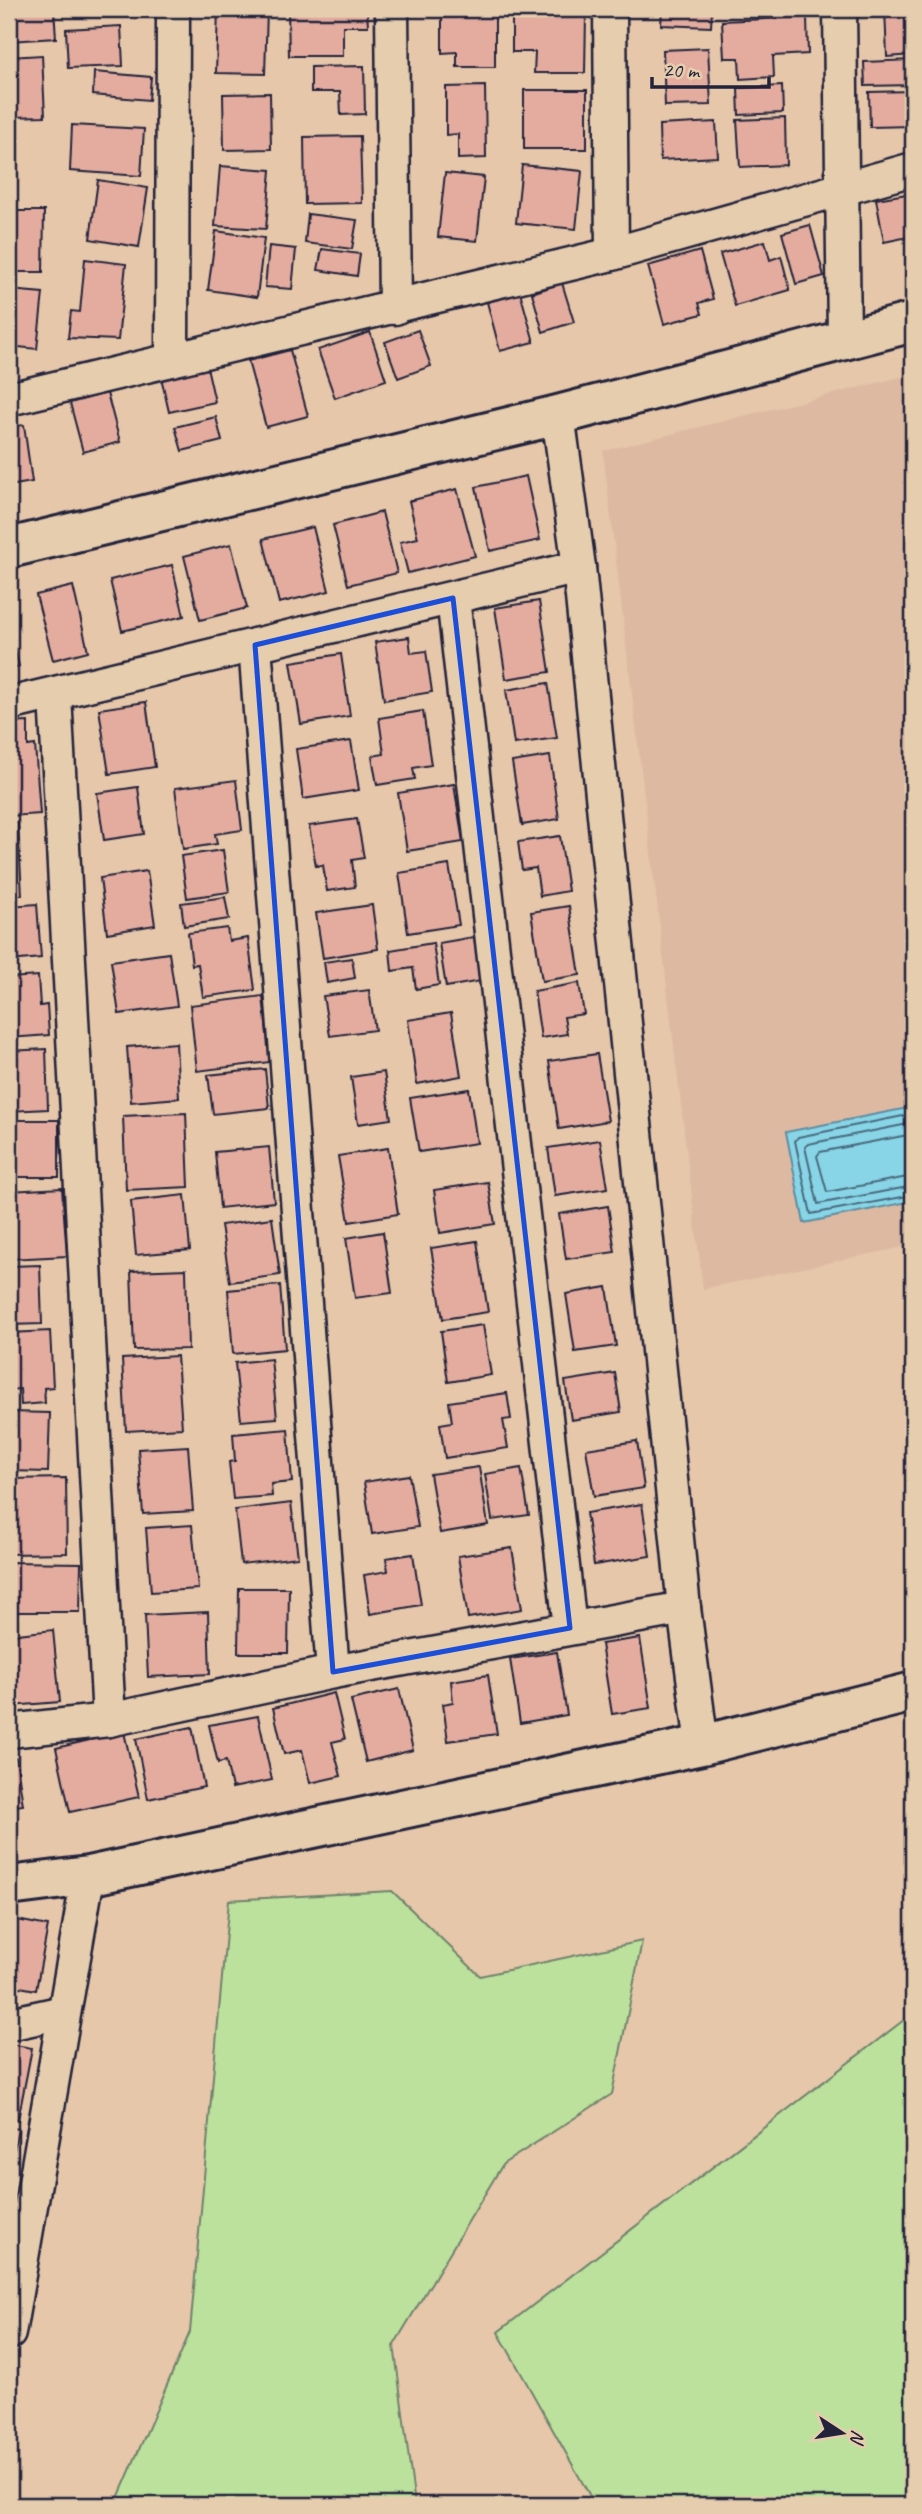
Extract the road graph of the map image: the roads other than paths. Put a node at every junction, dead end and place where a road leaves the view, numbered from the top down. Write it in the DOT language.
graph roads {
  1 [pos="173,9"];
  2 [pos="392,9"];
  3 [pos="610,9"];
  4 [pos="840,9"];
  5 [pos="913,169"];
  6 [pos="844,187"];
  7 [pos="612,254"];
  8 [pos="395,309"];
  9 [pos="913,322"];
  10 [pos="844,340"];
  11 [pos="172,358"];
  12 [pos="9,399"];
  13 [pos="558,415"];
  14 [pos="9,548"];
  15 [pos="579,567"];
  16 [pos="453,598"];
  17 [pos="256,645"];
  18 [pos="55,695"];
  19 [pos="9,704"];
  20 [pos="684,1608"];
  21 [pos="570,1628"];
  22 [pos="333,1672"];
  23 [pos="913,1692"];
  24 [pos="109,1720"];
  25 [pos="9,1731"];
  26 [pos="702,1745"];
  27 [pos="88,1876"];
  28 [pos="9,1886"];
  29 [pos="64,2012"];
  30 [pos="9,2024"];
  31 [pos="9,2333"];
  1 -- 11 [label="street"];
  2 -- 8 [label="street"];
  3 -- 7 [label="street"];
  4 -- 6 [label="street"];
  5 -- 6 [label="street"];
  6 -- 7 [label="street"];
  6 -- 10 [label="street"];
  7 -- 8 [label="street"];
  8 -- 11 [label="street"];
  9 -- 10 [label="street"];
  10 -- 13 [label="street"];
  11 -- 12 [label="street"];
  13 -- 14 [label="street"];
  13 -- 15 [label="street"];
  15 -- 16 [label="street"];
  15 -- 20 [label="street"];
  16 -- 17 [label="street"];
  16 -- 21 [label="street"];
  17 -- 18 [label="street"];
  17 -- 22 [label="street"];
  18 -- 19 [label="street"];
  18 -- 24 [label="street"];
  20 -- 21 [label="street"];
  20 -- 26 [label="street"];
  21 -- 22 [label="street"];
  22 -- 24 [label="street"];
  23 -- 26 [label="street"];
  24 -- 25 [label="street"];
  26 -- 27 [label="street"];
  27 -- 28 [label="street"];
  27 -- 29 [label="street"];
  29 -- 30 [label="street"];
  29 -- 31 [label="street"];
}
